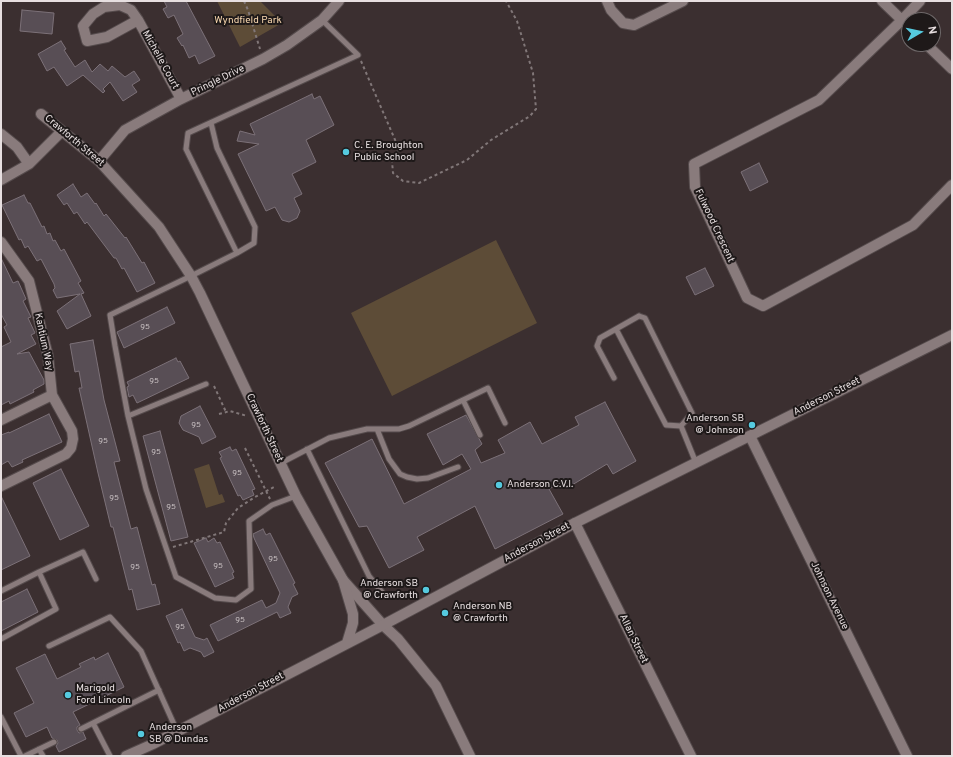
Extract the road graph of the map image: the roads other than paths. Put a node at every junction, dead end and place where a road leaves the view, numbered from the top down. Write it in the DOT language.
graph roads {
  1 [pos="339,1"];
  2 [pos="607,1"];
  3 [pos="683,1"];
  4 [pos="882,1"];
  5 [pos="920,1"];
  6 [pos="913,12"];
  7 [pos="901,19"];
  8 [pos="138,20"];
  9 [pos="322,20"];
  10 [pos="901,28"];
  11 [pos="934,52"];
  12 [pos="952,69"];
  13 [pos="181,99"];
  14 [pos="41,114"];
  15 [pos="211,123"];
  16 [pos="62,131"];
  17 [pos="1,134"];
  18 [pos="100,161"];
  19 [pos="29,164"];
  20 [pos="1,180"];
  21 [pos="952,185"];
  22 [pos="1,242"];
  23 [pos="237,253"];
  24 [pos="191,276"];
  25 [pos="616,329"];
  26 [pos="952,335"];
  27 [pos="614,378"];
  28 [pos="206,384"];
  29 [pos="52,395"];
  30 [pos="463,400"];
  31 [pos="128,416"];
  32 [pos="1,420"];
  33 [pos="505,423"];
  34 [pos="681,426"];
  35 [pos="377,429"];
  36 [pos="480,435"];
  37 [pos="750,436"];
  38 [pos="307,449"];
  39 [pos="281,463"];
  40 [pos="696,463"];
  41 [pos="458,467"];
  42 [pos="1,486"];
  43 [pos="296,496"];
  44 [pos="575,523"];
  45 [pos="39,572"];
  46 [pos="96,579"];
  47 [pos="343,580"];
  48 [pos="1,591"];
  49 [pos="382,592"];
  50 [pos="383,625"];
  51 [pos="1,639"];
  52 [pos="347,643"];
  53 [pos="49,646"];
  54 [pos="159,690"];
  55 [pos="1,717"];
  56 [pos="93,723"];
  57 [pos="81,729"];
  58 [pos="177,731"];
  59 [pos="54,742"];
  60 [pos="39,749"];
  61 [pos="21,756"];
  62 [pos="25,756"];
  63 [pos="43,756"];
  64 [pos="110,756"];
  65 [pos="126,756"];
  66 [pos="470,756"];
  67 [pos="691,756"];
  68 [pos="907,756"];
  1 -- 9 [label="street, Pringle Drive"];
  2 -- 3 [label="street"];
  4 -- 7 [label="street"];
  5 -- 6 [label="street"];
  8 -- 8 [label="street, Michelle Court"];
  8 -- 13 [label="street, Michelle Court"];
  9 -- 13 [label="street, Pringle Drive"];
  9 -- 15 [label="lane"];
  10 -- 21 [label="street, Fulwood Crescent"];
  11 -- 12 [label="street"];
  13 -- 18 [label="street, Pringle Drive"];
  14 -- 16 [label="street, Crawforth Street"];
  15 -- 23 [label="lane"];
  15 -- 23 [label="lane"];
  16 -- 18 [label="street, Crawforth Street"];
  16 -- 19 [label="street"];
  17 -- 19 [label="street"];
  18 -- 24 [label="street, Crawforth Street"];
  19 -- 20 [label="street"];
  22 -- 29 [label="street, Kantium Way"];
  23 -- 24 [label="lane"];
  24 -- 31 [label="lane"];
  24 -- 39 [label="street, Crawforth Street"];
  25 -- 27 [label="lane"];
  25 -- 34 [label="lane"];
  25 -- 34 [label="lane"];
  26 -- 37 [label="street, Anderson Street"];
  28 -- 31 [label="lane"];
  29 -- 32 [label="street"];
  29 -- 42 [label="street"];
  30 -- 33 [label="lane"];
  30 -- 35 [label="lane"];
  30 -- 36 [label="lane"];
  31 -- 43 [label="lane"];
  34 -- 40 [label="lane"];
  35 -- 38 [label="lane"];
  35 -- 41 [label="lane"];
  37 -- 40 [label="street, Anderson Street"];
  37 -- 68 [label="street, Johnson Avenue"];
  38 -- 39 [label="lane"];
  38 -- 49 [label="lane"];
  39 -- 43 [label="street, Crawforth Street"];
  40 -- 44 [label="street, Anderson Street"];
  43 -- 47 [label="street, Crawforth Street"];
  44 -- 50 [label="street, Anderson Street"];
  44 -- 67 [label="street, Allan Street"];
  45 -- 46 [label="lane"];
  45 -- 48 [label="lane"];
  45 -- 51 [label="lane"];
  47 -- 50 [label="street, Crawforth Street"];
  47 -- 52 [label="street"];
  50 -- 52 [label="street, Anderson Street"];
  50 -- 66 [label="street, Crawforth Street"];
  52 -- 58 [label="street, Anderson Street"];
  53 -- 54 [label="lane"];
  54 -- 56 [label="lane"];
  54 -- 58 [label="lane"];
  55 -- 61 [label="lane"];
  56 -- 57 [label="lane"];
  56 -- 64 [label="lane"];
  58 -- 65 [label="street, Anderson Street"];
  59 -- 60 [label="lane"];
  60 -- 62 [label="lane"];
  60 -- 63 [label="lane"];
}
